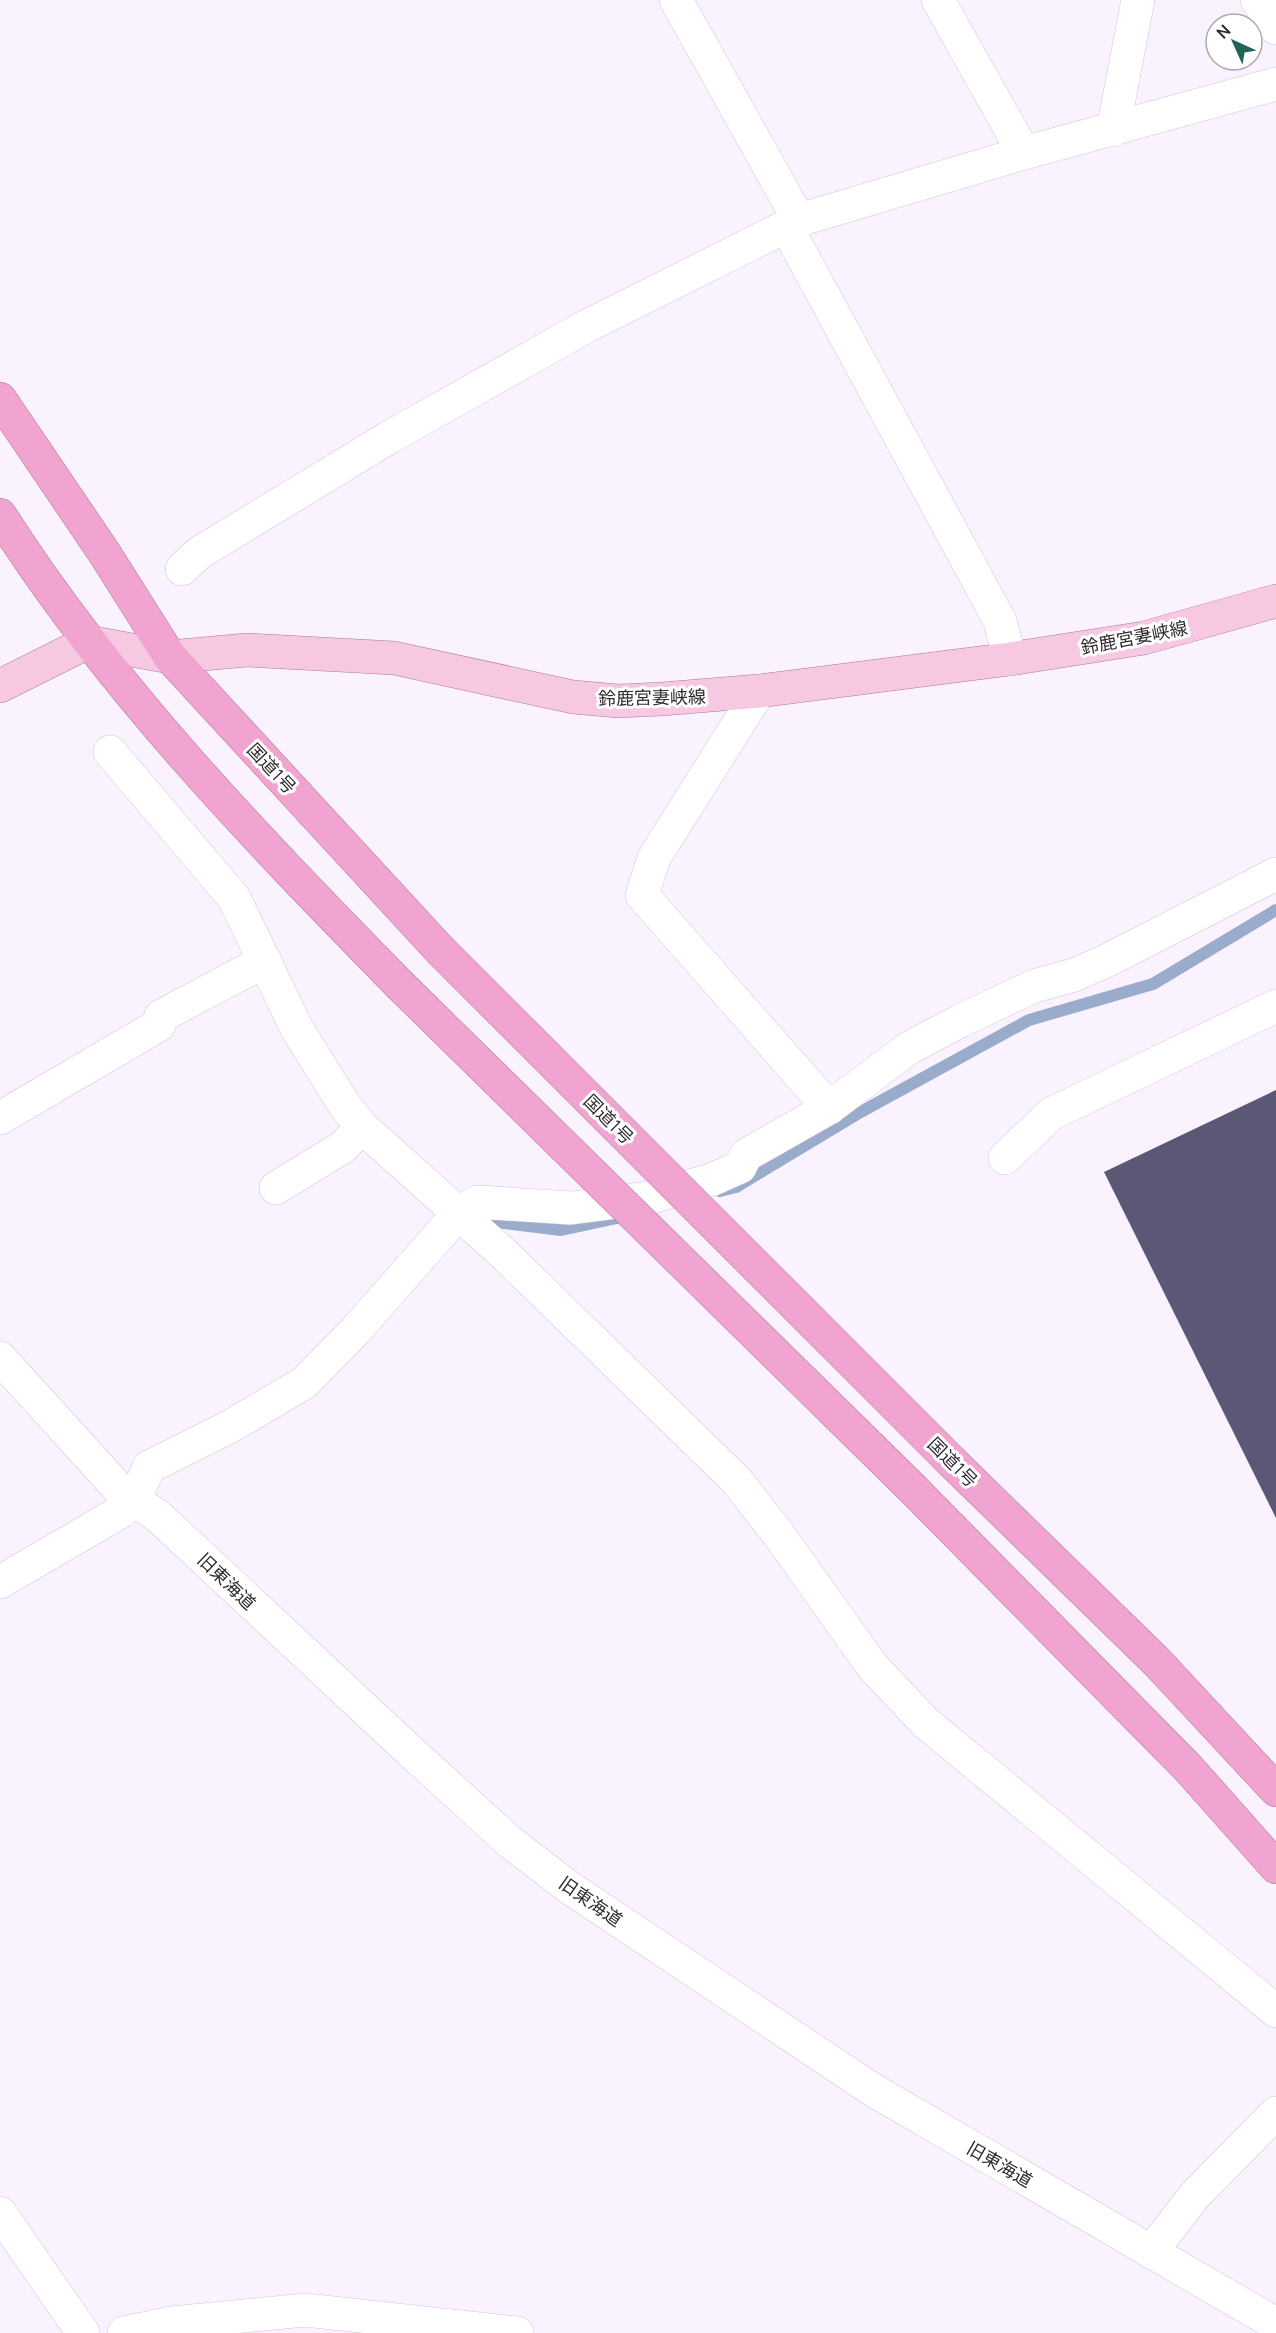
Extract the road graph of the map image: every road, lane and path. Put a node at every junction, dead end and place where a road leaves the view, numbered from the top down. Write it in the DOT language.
graph roads {
  1 [pos="676,0"];
  2 [pos="938,0"];
  3 [pos="1138,0"];
  4 [pos="1257,0"];
  5 [pos="1276,28"];
  6 [pos="1276,84"];
  7 [pos="1113,130"];
  8 [pos="1024,153"];
  9 [pos="792,223"];
  10 [pos="0,399"];
  11 [pos="0,515"];
  12 [pos="182,569"];
  13 [pos="1276,602"];
  14 [pos="88,642"];
  15 [pos="170,657"];
  16 [pos="1010,659"];
  17 [pos="0,686"];
  18 [pos="759,691"];
  19 [pos="110,752"];
  20 [pos="1276,874"];
  21 [pos="265,961"];
  22 [pos="1276,1006"];
  23 [pos="828,1108"];
  24 [pos="0,1118"];
  25 [pos="362,1127"];
  26 [pos="1005,1158"];
  27 [pos="276,1188"];
  28 [pos="458,1214"];
  29 [pos="0,1358"];
  30 [pos="135,1498"];
  31 [pos="0,1582"];
  32 [pos="1276,1790"];
  33 [pos="1276,1867"];
  34 [pos="1276,2011"];
  35 [pos="1276,2113"];
  36 [pos="0,2213"];
  37 [pos="1151,2252"];
  38 [pos="1276,2324"];
  39 [pos="83,2333"];
  40 [pos="124,2333"];
  41 [pos="517,2333"];
  1 -- 9 [label="street"];
  2 -- 8 [label="street"];
  3 -- 7 [label="street"];
  4 -- 5 [label="street"];
  6 -- 7 [label="street"];
  7 -- 8 [label="street"];
  8 -- 9 [label="street"];
  9 -- 12 [label="street"];
  9 -- 16 [label="street"];
  10 -- 15 [label="highway, 国道1号"];
  11 -- 14 [label="highway"];
  13 -- 16 [label="main road, 鈴鹿宮妻峡線"];
  14 -- 15 [label="main road, 鈴鹿宮妻峡線"];
  14 -- 17 [label="main road"];
  14 -- 33 [label="highway, bridge"];
  15 -- 18 [label="main road, 鈴鹿宮妻峡線"];
  15 -- 32 [label="highway, 国道1号, bridge"];
  16 -- 18 [label="main road, 鈴鹿宮妻峡線"];
  18 -- 23 [label="street"];
  19 -- 21 [label="street"];
  20 -- 23 [label="street"];
  21 -- 24 [label="street"];
  21 -- 25 [label="street"];
  22 -- 26 [label="street"];
  23 -- 28 [label="street"];
  25 -- 27 [label="street"];
  25 -- 28 [label="street"];
  28 -- 30 [label="street"];
  28 -- 34 [label="street"];
  29 -- 30 [label="street, 旧東海道"];
  30 -- 31 [label="street"];
  30 -- 37 [label="street, 旧東海道"];
  35 -- 37 [label="street"];
  36 -- 39 [label="street"];
  37 -- 38 [label="street, 旧東海道"];
  40 -- 41 [label="street"];
}
